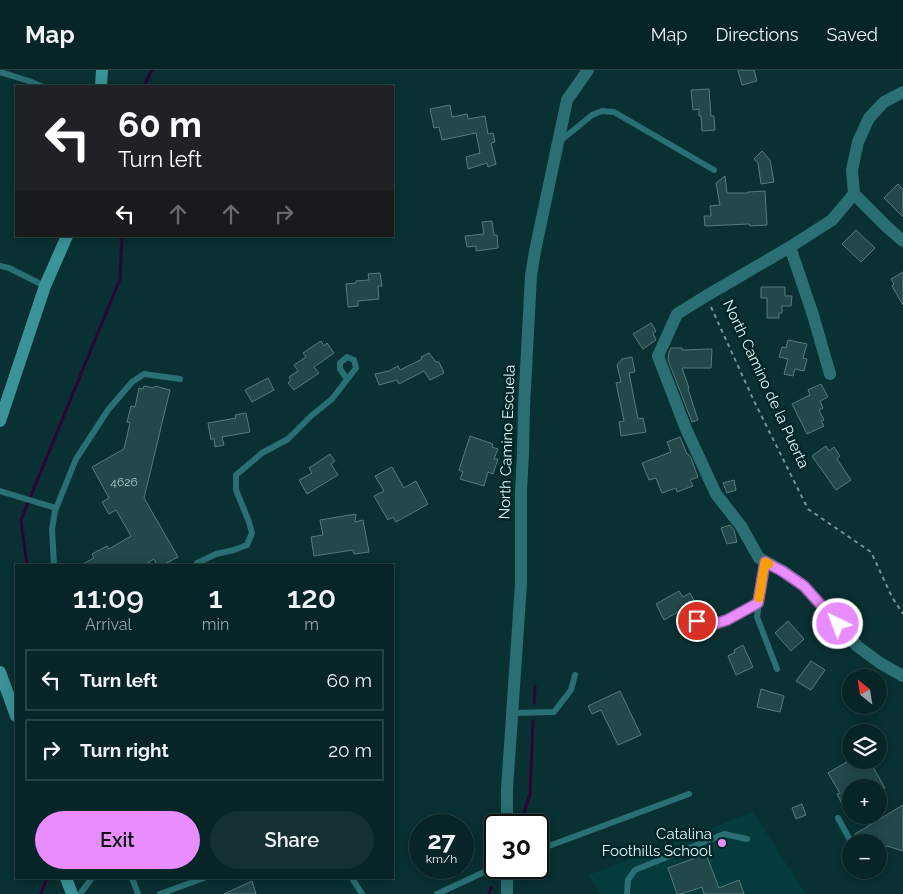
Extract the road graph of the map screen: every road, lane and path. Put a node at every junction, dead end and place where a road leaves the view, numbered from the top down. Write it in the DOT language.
graph roads {
  1 [pos="102,70"];
  2 [pos="588,70"];
  3 [pos="0,72"];
  4 [pos="39,85"];
  5 [pos="101,85"];
  6 [pos="903,92"];
  7 [pos="558,142"];
  8 [pos="714,170"];
  9 [pos="854,194"];
  10 [pos="66,237"];
  11 [pos="903,241"];
  12 [pos="790,247"];
  13 [pos="0,266"];
  14 [pos="45,286"];
  15 [pos="706,296"];
  16 [pos="830,374"];
  17 [pos="180,379"];
  18 [pos="346,379"];
  19 [pos="5,392"];
  20 [pos="0,421"];
  21 [pos="0,491"];
  22 [pos="56,508"];
  23 [pos="765,562"];
  24 [pos="54,564"];
  25 [pos="196,564"];
  26 [pos="758,603"];
  27 [pos="903,614"];
  28 [pos="686,616"];
  29 [pos="777,669"];
  30 [pos="0,672"];
  31 [pos="575,675"];
  32 [pos="903,676"];
  33 [pos="15,713"];
  34 [pos="512,713"];
  35 [pos="689,794"];
  36 [pos="507,814"];
  37 [pos="838,818"];
  38 [pos="847,834"];
  39 [pos="747,839"];
  40 [pos="549,846"];
  41 [pos="484,873"];
  42 [pos="66,879"];
  43 [pos="91,879"];
  44 [pos="132,879"];
  45 [pos="201,879"];
  46 [pos="353,879"];
  47 [pos="507,879"];
  48 [pos="72,894"];
  49 [pos="80,894"];
  50 [pos="138,894"];
  51 [pos="160,894"];
  52 [pos="362,894"];
  53 [pos="436,894"];
  54 [pos="507,894"];
  55 [pos="627,894"];
  1 -- 5 [label="main road"];
  2 -- 7 [label="street, North Camino Escuela"];
  3 -- 4 [label="lane"];
  6 -- 9 [label="street"];
  7 -- 8 [label="lane"];
  7 -- 34 [label="street, North Camino Escuela"];
  9 -- 11 [label="street"];
  9 -- 12 [label="street, North Camino de la Puerta"];
  10 -- 14 [label="main road"];
  12 -- 15 [label="street, North Camino de la Puerta"];
  12 -- 16 [label="street"];
  13 -- 14 [label="lane"];
  14 -- 19 [label="main road"];
  15 -- 23 [label="street"];
  15 -- 27 [label="path, North Camino de la Puerta"];
  17 -- 22 [label="lane"];
  18 -- 25 [label="lane"];
  19 -- 20 [label="main road"];
  21 -- 22 [label="lane"];
  22 -- 24 [label="lane"];
  23 -- 26 [label="lane"];
  23 -- 32 [label="street"];
  26 -- 28 [label="lane"];
  26 -- 29 [label="lane"];
  30 -- 33 [label="main road"];
  31 -- 34 [label="lane"];
  34 -- 36 [label="street, North Camino Escuela"];
  35 -- 40 [label="lane"];
  37 -- 38 [label="lane"];
  39 -- 55 [label="lane"];
  41 -- 53 [label="lane"];
  42 -- 48 [label="main road"];
  43 -- 49 [label="lane"];
  44 -- 50 [label="lane"];
  45 -- 51 [label="lane"];
  46 -- 52 [label="lane"];
  47 -- 54 [label="street"];
}
